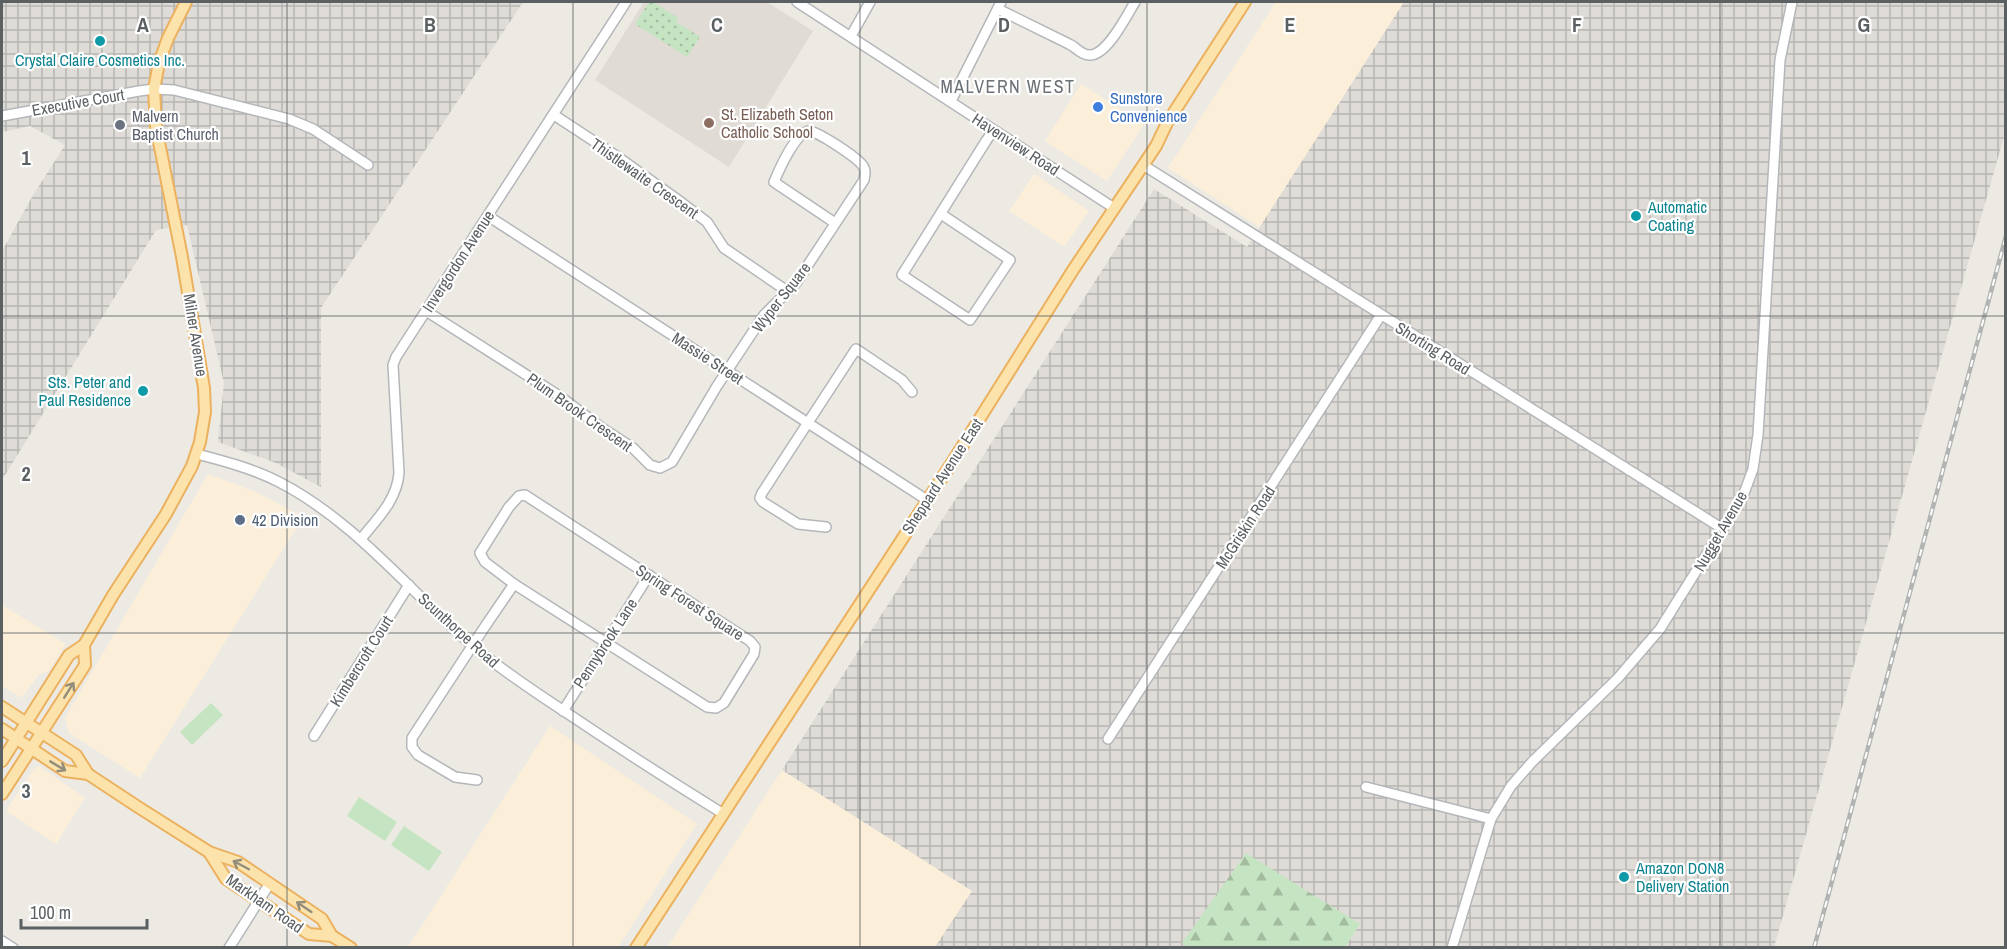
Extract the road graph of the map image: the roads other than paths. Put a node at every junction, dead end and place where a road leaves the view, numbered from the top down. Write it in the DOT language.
graph roads {
  1 [pos="186,2"];
  2 [pos="626,2"];
  3 [pos="797,2"];
  4 [pos="870,2"];
  5 [pos="1135,2"];
  6 [pos="1245,2"];
  7 [pos="1792,2"];
  8 [pos="999,5"];
  9 [pos="851,36"];
  10 [pos="154,89"];
  11 [pos="951,101"];
  12 [pos="554,115"];
  13 [pos="2,116"];
  14 [pos="993,131"];
  15 [pos="368,165"];
  16 [pos="1143,165"];
  17 [pos="1114,208"];
  18 [pos="940,214"];
  19 [pos="488,216"];
  20 [pos="835,223"];
  21 [pos="787,291"];
  22 [pos="426,311"];
  23 [pos="1381,315"];
  24 [pos="728,371"];
  25 [pos="912,392"];
  26 [pos="808,422"];
  27 [pos="197,454"];
  28 [pos="927,500"];
  29 [pos="826,528"];
  30 [pos="1723,529"];
  31 [pos="361,539"];
  32 [pos="649,575"];
  33 [pos="514,584"];
  34 [pos="409,585"];
  35 [pos="606,642"];
  36 [pos="84,645"];
  37 [pos="472,646"];
  38 [pos="2,707"];
  39 [pos="563,711"];
  40 [pos="25,722"];
  41 [pos="2,729"];
  42 [pos="42,732"];
  43 [pos="314,736"];
  44 [pos="16,738"];
  45 [pos="1108,739"];
  46 [pos="32,748"];
  47 [pos="2,761"];
  48 [pos="88,774"];
  49 [pos="477,780"];
  50 [pos="1366,787"];
  51 [pos="2,794"];
  52 [pos="722,813"];
  53 [pos="1491,819"];
  54 [pos="208,852"];
  55 [pos="270,883"];
  56 [pos="259,900"];
  57 [pos="332,936"];
  58 [pos="2,941"];
  59 [pos="13,948"];
  60 [pos="229,948"];
  61 [pos="351,948"];
  62 [pos="636,948"];
  63 [pos="1452,948"];
  1 -- 10 [label="main road, Milner Avenue"];
  2 -- 12 [label="street, Invergordon Avenue"];
  3 -- 9 [label="street, Havenview Road"];
  4 -- 9 [label="street"];
  5 -- 8 [label="street"];
  6 -- 16 [label="main road, Sheppard Avenue East"];
  7 -- 30 [label="street, Nugget Avenue"];
  8 -- 11 [label="street"];
  9 -- 11 [label="street, Havenview Road"];
  10 -- 13 [label="street, Executive Court"];
  10 -- 15 [label="street, Executive Court"];
  10 -- 27 [label="main road, Milner Avenue"];
  11 -- 14 [label="street, Havenview Road"];
  12 -- 19 [label="street, Invergordon Avenue"];
  12 -- 21 [label="street, Thistlewaite Crescent"];
  14 -- 17 [label="street, Havenview Road"];
  14 -- 18 [label="street"];
  16 -- 17 [label="main road, Sheppard Avenue East"];
  16 -- 23 [label="street, Shorting Road"];
  17 -- 28 [label="main road, Sheppard Avenue East"];
  18 -- 18 [label="street"];
  19 -- 22 [label="street, Invergordon Avenue"];
  19 -- 24 [label="street, Massie Street"];
  20 -- 20 [label="street, Wyper Square"];
  20 -- 21 [label="street, Wyper Square"];
  21 -- 24 [label="street, Wyper Square"];
  22 -- 24 [label="street, Plum Brook Crescent"];
  22 -- 31 [label="street, Invergordon Avenue"];
  23 -- 30 [label="street, Shorting Road"];
  23 -- 45 [label="street, McGriskin Road"];
  24 -- 26 [label="street, Massie Street"];
  25 -- 26 [label="street"];
  26 -- 28 [label="street, Massie Street"];
  26 -- 29 [label="street"];
  27 -- 31 [label="street, Scunthorpe Road"];
  27 -- 36 [label="main road, Milner Avenue"];
  28 -- 52 [label="main road, Sheppard Avenue East"];
  30 -- 53 [label="street, Nugget Avenue"];
  31 -- 34 [label="street, Scunthorpe Road"];
  32 -- 33 [label="street, Spring Forest Square"];
  32 -- 35 [label="street, Pennybrook Lane"];
  32 -- 35 [label="street, Spring Forest Square"];
  33 -- 35 [label="street, Spring Forest Square"];
  33 -- 37 [label="street"];
  34 -- 37 [label="street, Scunthorpe Road"];
  34 -- 43 [label="street, Kimbercroft Court"];
  35 -- 39 [label="street, Pennybrook Lane"];
  36 -- 40 [label="main road, Milner Avenue"];
  42 -- 36 [label="main road, Milner Avenue, one-way"];
  37 -- 39 [label="street, Scunthorpe Road"];
  37 -- 49 [label="street"];
  38 -- 40 [label="main road, Markham Road"];
  39 -- 52 [label="street, Scunthorpe Road"];
  40 -- 42 [label="main road, Markham Road"];
  40 -- 44 [label="main road, Milner Avenue"];
  41 -- 44 [label="main road, Markham Road"];
  42 -- 46 [label="main road, Milner Avenue"];
  42 -- 48 [label="main road, Markham Road"];
  44 -- 46 [label="main road, Markham Road"];
  44 -- 47 [label="main road, Milner Avenue"];
  46 -- 48 [label="main road, Markham Road, one-way"];
  46 -- 51 [label="main road, Milner Avenue"];
  48 -- 54 [label="main road, Markham Road"];
  50 -- 53 [label="street"];
  52 -- 62 [label="main road, Sheppard Avenue East"];
  53 -- 63 [label="street, Nugget Avenue"];
  55 -- 54 [label="main road, Markham Road, one-way"];
  54 -- 56 [label="main road, Markham Road"];
  55 -- 56 [label="street"];
  57 -- 55 [label="main road, Markham Road, one-way"];
  56 -- 57 [label="main road, Markham Road"];
  56 -- 60 [label="street"];
  57 -- 61 [label="main road, Markham Road"];
  58 -- 59 [label="street"];
}
